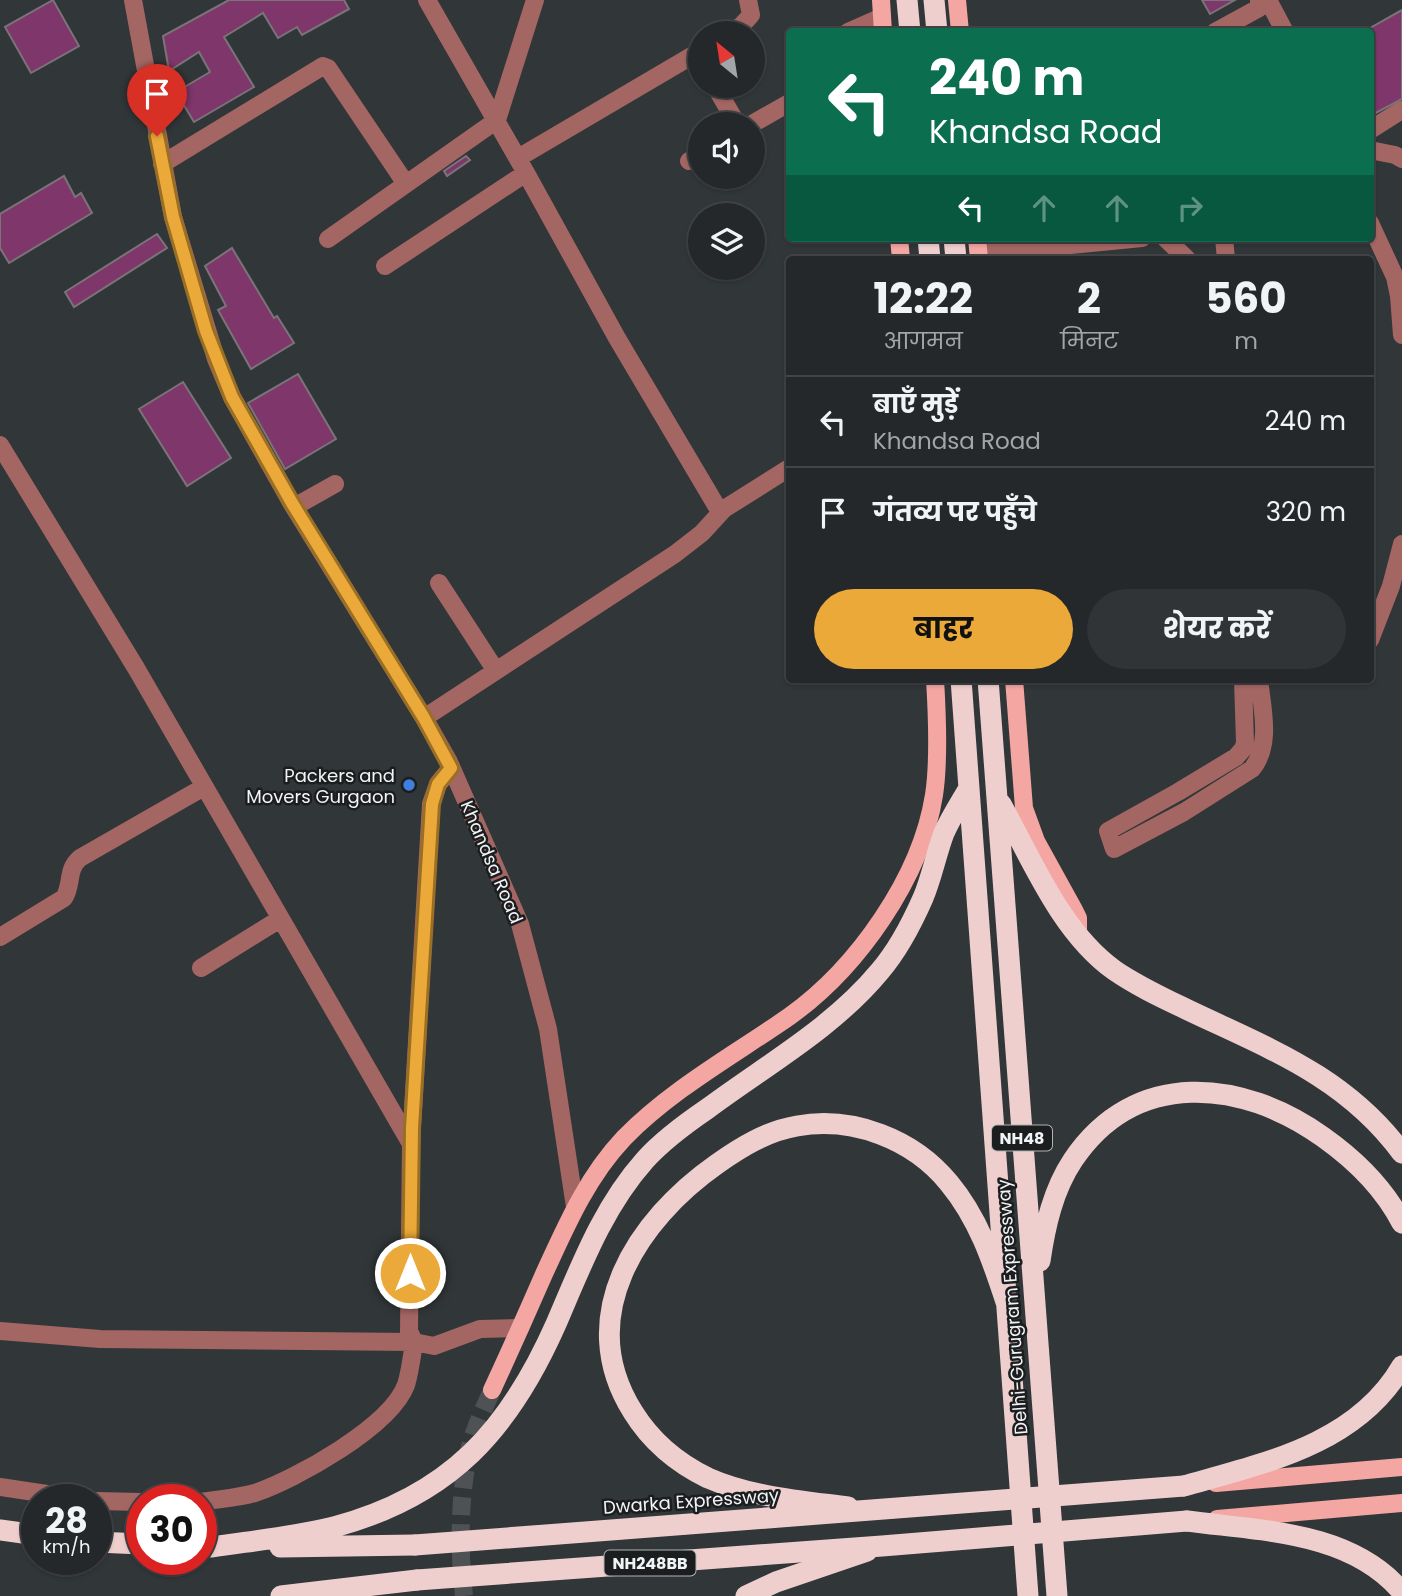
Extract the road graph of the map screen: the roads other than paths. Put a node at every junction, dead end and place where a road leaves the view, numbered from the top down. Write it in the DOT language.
graph roads {
  1 [pos="133,0"];
  2 [pos="427,0"];
  3 [pos="535,0"];
  4 [pos="748,0"];
  5 [pos="907,0"];
  6 [pos="934,0"];
  7 [pos="957,0"];
  8 [pos="1259,0"];
  9 [pos="1268,0"];
  10 [pos="882,16"];
  11 [pos="746,21"];
  12 [pos="856,28"];
  13 [pos="910,28"];
  14 [pos="937,28"];
  15 [pos="960,28"];
  16 [pos="1222,28"];
  17 [pos="1283,28"];
  18 [pos="688,62"];
  19 [pos="786,105"];
  20 [pos="1402,110"];
  21 [pos="765,117"];
  22 [pos="496,120"];
  23 [pos="1374,128"];
  24 [pos="1374,151"];
  25 [pos="1402,159"];
  26 [pos="162,164"];
  27 [pos="522,165"];
  28 [pos="406,184"];
  29 [pos="1374,231"];
  30 [pos="328,239"];
  31 [pos="1087,242"];
  32 [pos="1169,242"];
  33 [pos="978,250"];
  34 [pos="1184,256"];
  35 [pos="1390,262"];
  36 [pos="1374,263"];
  37 [pos="385,266"];
  38 [pos="1402,335"];
  39 [pos="0,445"];
  40 [pos="786,470"];
  41 [pos="335,484"];
  42 [pos="294,507"];
  43 [pos="720,512"];
  44 [pos="1402,544"];
  45 [pos="439,583"];
  46 [pos="1374,630"];
  47 [pos="496,671"];
  48 [pos="934,683"];
  49 [pos="961,683"];
  50 [pos="988,683"];
  51 [pos="1014,683"];
  52 [pos="1243,683"];
  53 [pos="1259,683"];
  54 [pos="424,718"];
  55 [pos="1243,749"];
  56 [pos="1260,760"];
  57 [pos="451,768"];
  58 [pos="204,787"];
  59 [pos="969,788"];
  60 [pos="996,796"];
  61 [pos="280,919"];
  62 [pos="1078,936"];
  63 [pos="0,937"];
  64 [pos="201,968"];
  65 [pos="411,1144"];
  66 [pos="1402,1153"];
  67 [pos="575,1207"];
  68 [pos="1402,1223"];
  69 [pos="1034,1298"];
  70 [pos="1006,1302"];
  71 [pos="520,1328"];
  72 [pos="0,1331"];
  73 [pos="414,1342"];
  74 [pos="1402,1366"];
  75 [pos="492,1390"];
  76 [pos="1402,1467"];
  77 [pos="1184,1486"];
  78 [pos="0,1487"];
  79 [pos="21,1490"];
  80 [pos="217,1499"];
  81 [pos="1402,1503"];
  82 [pos="877,1510"];
  83 [pos="1187,1521"];
  84 [pos="0,1530"];
  85 [pos="21,1533"];
  86 [pos="217,1545"];
  87 [pos="882,1546"];
  88 [pos="217,1547"];
  89 [pos="1402,1592"];
  90 [pos="281,1596"];
  91 [pos="746,1596"];
  92 [pos="1028,1596"];
  93 [pos="1057,1596"];
  1 -- 26 [label="street, Khandsa Road"];
  2 -- 22 [label="street"];
  3 -- 22 [label="street"];
  4 -- 11 [label="street"];
  5 -- 13 [label="highway"];
  6 -- 14 [label="highway"];
  7 -- 15 [label="main road"];
  8 -- 16 [label="street"];
  9 -- 17 [label="street"];
  10 -- 12 [label="street"];
  18 -- 27 [label="street"];
  19 -- 21 [label="street"];
  20 -- 23 [label="street"];
  22 -- 27 [label="street"];
  22 -- 28 [label="street"];
  24 -- 25 [label="street"];
  26 -- 28 [label="street"];
  26 -- 42 [label="street, Khandsa Road"];
  27 -- 37 [label="street"];
  27 -- 43 [label="street"];
  28 -- 30 [label="street"];
  29 -- 35 [label="street"];
  31 -- 33 [label="street"];
  32 -- 34 [label="street"];
  35 -- 36 [label="street"];
  35 -- 38 [label="street"];
  39 -- 58 [label="street"];
  40 -- 43 [label="street"];
  41 -- 42 [label="street"];
  42 -- 54 [label="street, Khandsa Road"];
  43 -- 47 [label="street"];
  44 -- 46 [label="street"];
  45 -- 47 [label="street"];
  47 -- 54 [label="street"];
  48 -- 67 [label="main road"];
  49 -- 59 [label="highway, Delhi-Gurugram Expressway / NH48"];
  50 -- 60 [label="highway, Delhi-Gurugram Expressway / NH48"];
  51 -- 62 [label="main road"];
  52 -- 55 [label="street"];
  53 -- 56 [label="street"];
  54 -- 57 [label="street, Khandsa Road"];
  55 -- 56 [label="street"];
  55 -- 56 [label="street"];
  57 -- 65 [label="street"];
  57 -- 67 [label="street, Khandsa Road"];
  58 -- 61 [label="street"];
  58 -- 63 [label="street"];
  59 -- 70 [label="highway, Delhi-Gurugram Expressway / NH48"];
  59 -- 86 [label="highway"];
  60 -- 62 [label="highway"];
  60 -- 69 [label="highway, Delhi-Gurugram Expressway / NH48"];
  61 -- 64 [label="street"];
  61 -- 65 [label="street"];
  62 -- 66 [label="highway"];
  65 -- 73 [label="street"];
  67 -- 71 [label="main road"];
  68 -- 69 [label="highway"];
  69 -- 93 [label="highway, Delhi-Gurugram Expressway / NH48"];
  70 -- 82 [label="highway, bridge"];
  70 -- 92 [label="highway, Delhi-Gurugram Expressway / NH48"];
  71 -- 73 [label="street"];
  71 -- 75 [label="main road"];
  72 -- 73 [label="street"];
  73 -- 80 [label="street"];
  74 -- 77 [label="highway, Dwarka Expressway"];
  76 -- 77 [label="main road"];
  77 -- 82 [label="highway, Dwarka Expressway / NH248BB, bridge"];
  78 -- 79 [label="street"];
  81 -- 83 [label="main road"];
  82 -- 88 [label="highway, Dwarka Expressway / NH248BB, bridge"];
  83 -- 87 [label="highway, NH248BB, bridge"];
  83 -- 89 [label="highway"];
  84 -- 85 [label="highway"];
  87 -- 90 [label="highway, NH248BB, bridge"];
  87 -- 91 [label="highway, bridge"];
}
